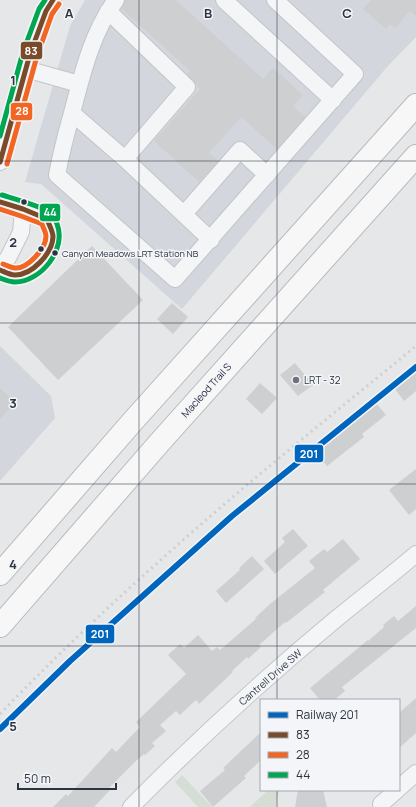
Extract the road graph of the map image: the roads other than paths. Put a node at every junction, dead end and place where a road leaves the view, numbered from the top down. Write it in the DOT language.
graph roads {
  1 [pos="53,0"];
  2 [pos="224,0"];
  3 [pos="275,0"];
  4 [pos="112,5"];
  5 [pos="26,69"];
  6 [pos="79,84"];
  7 [pos="333,100"];
  8 [pos="416,105"];
  9 [pos="72,113"];
  10 [pos="416,156"];
  11 [pos="125,159"];
  12 [pos="0,162"];
  13 [pos="267,175"];
  14 [pos="0,202"];
  15 [pos="23,209"];
  16 [pos="184,214"];
  17 [pos="211,240"];
  18 [pos="0,269"];
  19 [pos="416,554"];
  20 [pos="8,560"];
  21 [pos="0,574"];
  22 [pos="0,626"];
  23 [pos="416,773"];
  24 [pos="400,787"];
  25 [pos="396,791"];
  26 [pos="381,804"];
  27 [pos="131,807"];
  1 -- 5 [label="street"];
  2 -- 7 [label="street"];
  3 -- 7 [label="street"];
  4 -- 6 [label="street"];
  4 -- 11 [label="street"];
  5 -- 6 [label="street"];
  5 -- 12 [label="street"];
  6 -- 9 [label="street"];
  7 -- 13 [label="street"];
  8 -- 20 [label="highway"];
  9 -- 11 [label="street"];
  9 -- 17 [label="street"];
  10 -- 22 [label="highway, Macleod Trail S"];
  11 -- 16 [label="street"];
  13 -- 16 [label="street"];
  13 -- 17 [label="street"];
  14 -- 15 [label="street"];
  15 -- 18 [label="street"];
  15 -- 18 [label="street"];
  16 -- 17 [label="street"];
  19 -- 27 [label="street, Cantrell Drive SW"];
  20 -- 21 [label="highway"];
  23 -- 24 [label="street"];
  25 -- 26 [label="street"];
}
